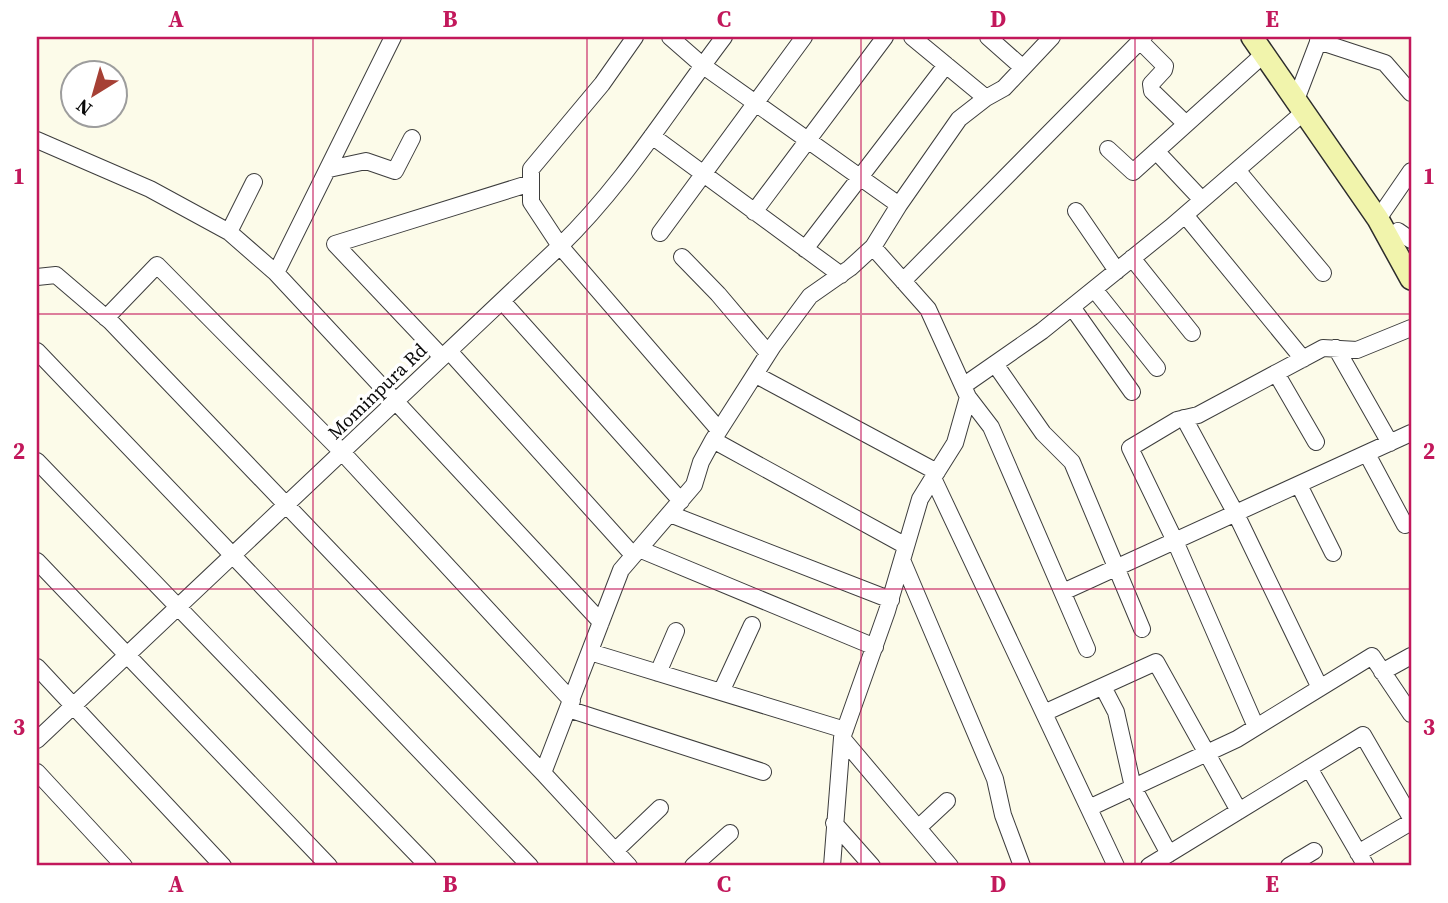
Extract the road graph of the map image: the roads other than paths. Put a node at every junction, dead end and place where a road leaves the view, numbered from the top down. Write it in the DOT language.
graph roads {
  1 [pos="393,37"];
  2 [pos="635,37"];
  3 [pos="670,37"];
  4 [pos="724,37"];
  5 [pos="804,37"];
  6 [pos="885,37"];
  7 [pos="912,37"];
  8 [pos="988,37"];
  9 [pos="1052,37"];
  10 [pos="1142,39"];
  11 [pos="1319,39"];
  12 [pos="932,43"];
  13 [pos="1258,45"];
  14 [pos="702,65"];
  15 [pos="946,65"];
  16 [pos="1023,68"];
  17 [pos="1411,93"];
  18 [pos="986,98"];
  19 [pos="755,103"];
  20 [pos="1300,106"];
  21 [pos="1186,124"];
  22 [pos="652,136"];
  23 [pos="412,138"];
  24 [pos="37,140"];
  25 [pos="807,140"];
  26 [pos="1108,149"];
  27 [pos="1156,151"];
  28 [pos="329,169"];
  29 [pos="1237,170"];
  30 [pos="1411,170"];
  31 [pos="704,175"];
  32 [pos="860,177"];
  33 [pos="254,182"];
  34 [pos="531,183"];
  35 [pos="1202,200"];
  36 [pos="899,205"];
  37 [pos="1076,211"];
  38 [pos="754,212"];
  39 [pos="1185,215"];
  40 [pos="1378,219"];
  41 [pos="229,232"];
  42 [pos="660,233"];
  43 [pos="1389,239"];
  44 [pos="1411,240"];
  45 [pos="560,246"];
  46 [pos="873,247"];
  47 [pos="806,249"];
  48 [pos="681,257"];
  49 [pos="1132,258"];
  50 [pos="1116,271"];
  51 [pos="276,273"];
  52 [pos="1323,273"];
  53 [pos="841,275"];
  54 [pos="37,277"];
  55 [pos="1411,279"];
  56 [pos="903,281"];
  57 [pos="1094,289"];
  58 [pos="502,301"];
  59 [pos="1072,307"];
  60 [pos="106,317"];
  61 [pos="1411,328"];
  62 [pos="1192,333"];
  63 [pos="1336,348"];
  64 [pos="37,351"];
  65 [pos="768,353"];
  66 [pos="445,354"];
  67 [pos="1303,359"];
  68 [pos="995,364"];
  69 [pos="1157,368"];
  70 [pos="1276,373"];
  71 [pos="755,374"];
  72 [pos="965,391"];
  73 [pos="1132,392"];
  74 [pos="396,401"];
  75 [pos="1184,418"];
  76 [pos="1411,433"];
  77 [pos="716,435"];
  78 [pos="1316,442"];
  79 [pos="1390,443"];
  80 [pos="342,452"];
  81 [pos="1367,454"];
  82 [pos="37,461"];
  83 [pos="935,475"];
  84 [pos="1299,485"];
  85 [pos="286,506"];
  86 [pos="676,507"];
  87 [pos="1236,514"];
  88 [pos="1405,525"];
  89 [pos="1175,541"];
  90 [pos="636,552"];
  91 [pos="904,553"];
  92 [pos="1333,553"];
  93 [pos="234,555"];
  94 [pos="37,561"];
  95 [pos="1115,568"];
  96 [pos="1063,592"];
  97 [pos="891,600"];
  98 [pos="178,608"];
  99 [pos="601,622"];
  100 [pos="752,625"];
  101 [pos="1142,629"];
  102 [pos="676,631"];
  103 [pos="876,647"];
  104 [pos="1087,649"];
  105 [pos="590,652"];
  106 [pos="128,654"];
  107 [pos="1411,656"];
  108 [pos="37,667"];
  109 [pos="1382,672"];
  110 [pos="658,673"];
  111 [pos="1103,687"];
  112 [pos="1320,688"];
  113 [pos="721,692"];
  114 [pos="74,705"];
  115 [pos="570,705"];
  116 [pos="1044,713"];
  117 [pos="1411,714"];
  118 [pos="1256,727"];
  119 [pos="844,734"];
  120 [pos="37,740"];
  121 [pos="1207,753"];
  122 [pos="1309,768"];
  123 [pos="37,772"];
  124 [pos="764,772"];
  125 [pos="543,773"];
  126 [pos="1133,787"];
  127 [pos="947,801"];
  128 [pos="660,808"];
  129 [pos="1089,808"];
  130 [pos="1239,811"];
  131 [pos="1411,820"];
  132 [pos="834,823"];
  133 [pos="918,828"];
  134 [pos="730,833"];
  135 [pos="1314,850"];
  136 [pos="615,851"];
  137 [pos="1169,854"];
  138 [pos="1362,860"];
  139 [pos="124,866"];
  140 [pos="223,866"];
  141 [pos="329,866"];
  142 [pos="428,866"];
  143 [pos="530,866"];
  144 [pos="629,866"];
  145 [pos="694,866"];
  146 [pos="832,866"];
  147 [pos="872,866"];
  148 [pos="950,866"];
  149 [pos="1022,866"];
  150 [pos="1116,866"];
  151 [pos="1149,866"];
  152 [pos="1289,866"];
  1 -- 28 [label="street"];
  2 -- 34 [label="street"];
  3 -- 14 [label="street"];
  4 -- 14 [label="street, Mominpura Rd"];
  5 -- 19 [label="street"];
  6 -- 25 [label="street"];
  7 -- 12 [label="street"];
  8 -- 16 [label="street"];
  9 -- 16 [label="street"];
  10 -- 21 [label="street"];
  10 -- 56 [label="street"];
  11 -- 17 [label="street"];
  11 -- 20 [label="street"];
  12 -- 15 [label="street"];
  13 -- 20 [label="street"];
  13 -- 21 [label="street"];
  14 -- 19 [label="street"];
  14 -- 22 [label="street, Mominpura Rd"];
  15 -- 18 [label="street"];
  15 -- 32 [label="street"];
  16 -- 18 [label="street"];
  18 -- 36 [label="street"];
  19 -- 25 [label="street"];
  19 -- 31 [label="street"];
  20 -- 29 [label="street"];
  20 -- 40 [label="street"];
  21 -- 27 [label="street"];
  22 -- 31 [label="street"];
  22 -- 45 [label="street, Mominpura Rd"];
  23 -- 28 [label="street"];
  24 -- 41 [label="street"];
  25 -- 32 [label="street"];
  25 -- 38 [label="street"];
  26 -- 27 [label="street"];
  27 -- 35 [label="street"];
  28 -- 51 [label="street"];
  29 -- 35 [label="street"];
  29 -- 52 [label="street"];
  30 -- 40 [label="street"];
  31 -- 38 [label="street"];
  31 -- 42 [label="street"];
  32 -- 36 [label="street"];
  32 -- 47 [label="street"];
  33 -- 41 [label="street"];
  34 -- 45 [label="street"];
  34 -- 66 [label="street"];
  35 -- 39 [label="street"];
  36 -- 46 [label="street"];
  37 -- 50 [label="street"];
  38 -- 47 [label="street"];
  39 -- 49 [label="street"];
  39 -- 67 [label="street"];
  40 -- 43 [label="street"];
  41 -- 51 [label="street"];
  43 -- 44 [label="street"];
  43 -- 55 [label="street"];
  45 -- 58 [label="street, Mominpura Rd"];
  45 -- 77 [label="street"];
  46 -- 53 [label="street"];
  46 -- 56 [label="street"];
  47 -- 53 [label="street"];
  48 -- 65 [label="street"];
  49 -- 50 [label="street"];
  49 -- 62 [label="street"];
  50 -- 57 [label="street"];
  51 -- 74 [label="street"];
  53 -- 65 [label="street"];
  54 -- 60 [label="street"];
  56 -- 72 [label="street"];
  57 -- 59 [label="street"];
  57 -- 69 [label="street"];
  58 -- 66 [label="street, Mominpura Rd"];
  58 -- 86 [label="street"];
  59 -- 68 [label="street"];
  59 -- 73 [label="street"];
  60 -- 80 [label="street"];
  60 -- 85 [label="street"];
  61 -- 63 [label="street"];
  63 -- 67 [label="street"];
  63 -- 79 [label="street"];
  64 -- 93 [label="street"];
  65 -- 71 [label="street"];
  66 -- 74 [label="street, Mominpura Rd"];
  66 -- 90 [label="street"];
  67 -- 70 [label="street"];
  68 -- 72 [label="street"];
  68 -- 95 [label="street"];
  70 -- 75 [label="street"];
  70 -- 78 [label="street"];
  71 -- 77 [label="street"];
  71 -- 83 [label="street"];
  72 -- 83 [label="street"];
  72 -- 96 [label="street"];
  74 -- 80 [label="street, Mominpura Rd"];
  74 -- 99 [label="street"];
  75 -- 87 [label="street"];
  75 -- 89 [label="street"];
  76 -- 79 [label="street"];
  77 -- 86 [label="street"];
  77 -- 91 [label="street"];
  79 -- 81 [label="street"];
  80 -- 85 [label="street, Mominpura Rd"];
  80 -- 115 [label="street"];
  81 -- 84 [label="street"];
  81 -- 88 [label="street"];
  82 -- 98 [label="street"];
  83 -- 91 [label="street"];
  83 -- 116 [label="street"];
  84 -- 87 [label="street"];
  84 -- 92 [label="street"];
  85 -- 93 [label="street, Mominpura Rd"];
  85 -- 125 [label="street"];
  86 -- 90 [label="street"];
  86 -- 97 [label="street"];
  87 -- 89 [label="street"];
  87 -- 112 [label="street"];
  89 -- 95 [label="street"];
  89 -- 118 [label="street"];
  90 -- 99 [label="street"];
  90 -- 103 [label="street"];
  91 -- 97 [label="street"];
  91 -- 149 [label="street"];
  93 -- 98 [label="street, Mominpura Rd"];
  93 -- 143 [label="street"];
  94 -- 106 [label="street"];
  95 -- 96 [label="street"];
  95 -- 101 [label="street"];
  96 -- 104 [label="street"];
  97 -- 103 [label="street"];
  98 -- 106 [label="street, Mominpura Rd"];
  98 -- 142 [label="street"];
  99 -- 105 [label="street"];
  100 -- 113 [label="street"];
  102 -- 110 [label="street"];
  103 -- 119 [label="street"];
  105 -- 110 [label="street"];
  105 -- 115 [label="street"];
  106 -- 114 [label="street, Mominpura Rd"];
  106 -- 141 [label="street"];
  107 -- 109 [label="street"];
  108 -- 114 [label="street"];
  109 -- 112 [label="street"];
  109 -- 117 [label="street"];
  110 -- 113 [label="street"];
  111 -- 116 [label="street"];
  111 -- 121 [label="street"];
  111 -- 126 [label="street"];
  112 -- 118 [label="street"];
  113 -- 119 [label="street"];
  114 -- 120 [label="street, Mominpura Rd"];
  114 -- 140 [label="street"];
  115 -- 124 [label="street"];
  115 -- 125 [label="street"];
  116 -- 129 [label="street"];
  118 -- 121 [label="street"];
  119 -- 132 [label="street"];
  119 -- 133 [label="street"];
  121 -- 126 [label="street"];
  121 -- 130 [label="street"];
  122 -- 130 [label="street"];
  122 -- 131 [label="street"];
  122 -- 138 [label="street"];
  123 -- 139 [label="street"];
  125 -- 136 [label="street"];
  126 -- 129 [label="street"];
  126 -- 137 [label="street"];
  127 -- 133 [label="street"];
  128 -- 136 [label="street"];
  129 -- 150 [label="street"];
  130 -- 137 [label="street"];
  131 -- 138 [label="street"];
  132 -- 146 [label="street"];
  132 -- 147 [label="street"];
  133 -- 148 [label="street"];
  134 -- 145 [label="street"];
  135 -- 152 [label="street"];
  136 -- 144 [label="street"];
  137 -- 151 [label="street"];
}
